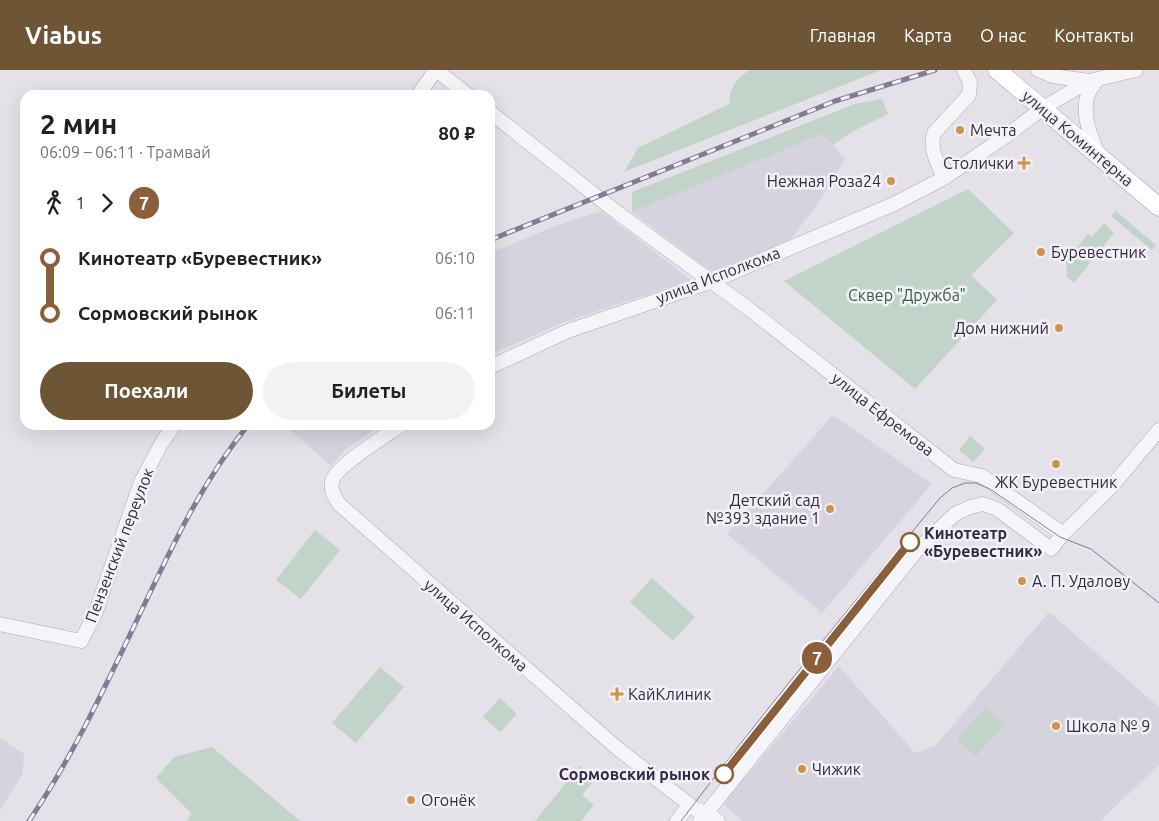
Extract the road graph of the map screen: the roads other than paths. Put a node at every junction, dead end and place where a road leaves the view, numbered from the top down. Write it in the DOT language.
graph roads {
  1 [pos="436,70"];
  2 [pos="964,70"];
  3 [pos="997,70"];
  4 [pos="1038,70"];
  5 [pos="1136,70"];
  6 [pos="1094,80"];
  7 [pos="422,90"];
  8 [pos="462,90"];
  9 [pos="1043,108"];
  10 [pos="495,116"];
  11 [pos="1098,156"];
  12 [pos="944,178"];
  13 [pos="1159,207"];
  14 [pos="710,282"];
  15 [pos="495,364"];
  16 [pos="171,430"];
  17 [pos="394,430"];
  18 [pos="1159,430"];
  19 [pos="1063,534"];
  20 [pos="0,624"];
  21 [pos="689,805"];
  22 [pos="708,818"];
  23 [pos="677,821"];
  1 -- 7 [label="street"];
  1 -- 8 [label="street"];
  2 -- 12 [label="street"];
  3 -- 9 [label="main road, улица Коминтерна"];
  4 -- 6 [label="street"];
  5 -- 6 [label="street"];
  6 -- 9 [label="street, улица Исполкома"];
  6 -- 11 [label="street"];
  9 -- 11 [label="main road, улица Коминтерна"];
  9 -- 12 [label="street, улица Исполкома"];
  10 -- 14 [label="street, улица Ефремова"];
  11 -- 13 [label="main road, улица Коминтерна"];
  12 -- 14 [label="street, улица Исполкома"];
  14 -- 15 [label="street, улица Исполкома"];
  14 -- 19 [label="street, улица Ефремова"];
  16 -- 20 [label="street, Пензенский переулок"];
  17 -- 21 [label="street, улица Исполкома"];
  18 -- 19 [label="street"];
  19 -- 22 [label="street"];
  21 -- 22 [label="street, улица Исполкома"];
  21 -- 23 [label="street"];
}
